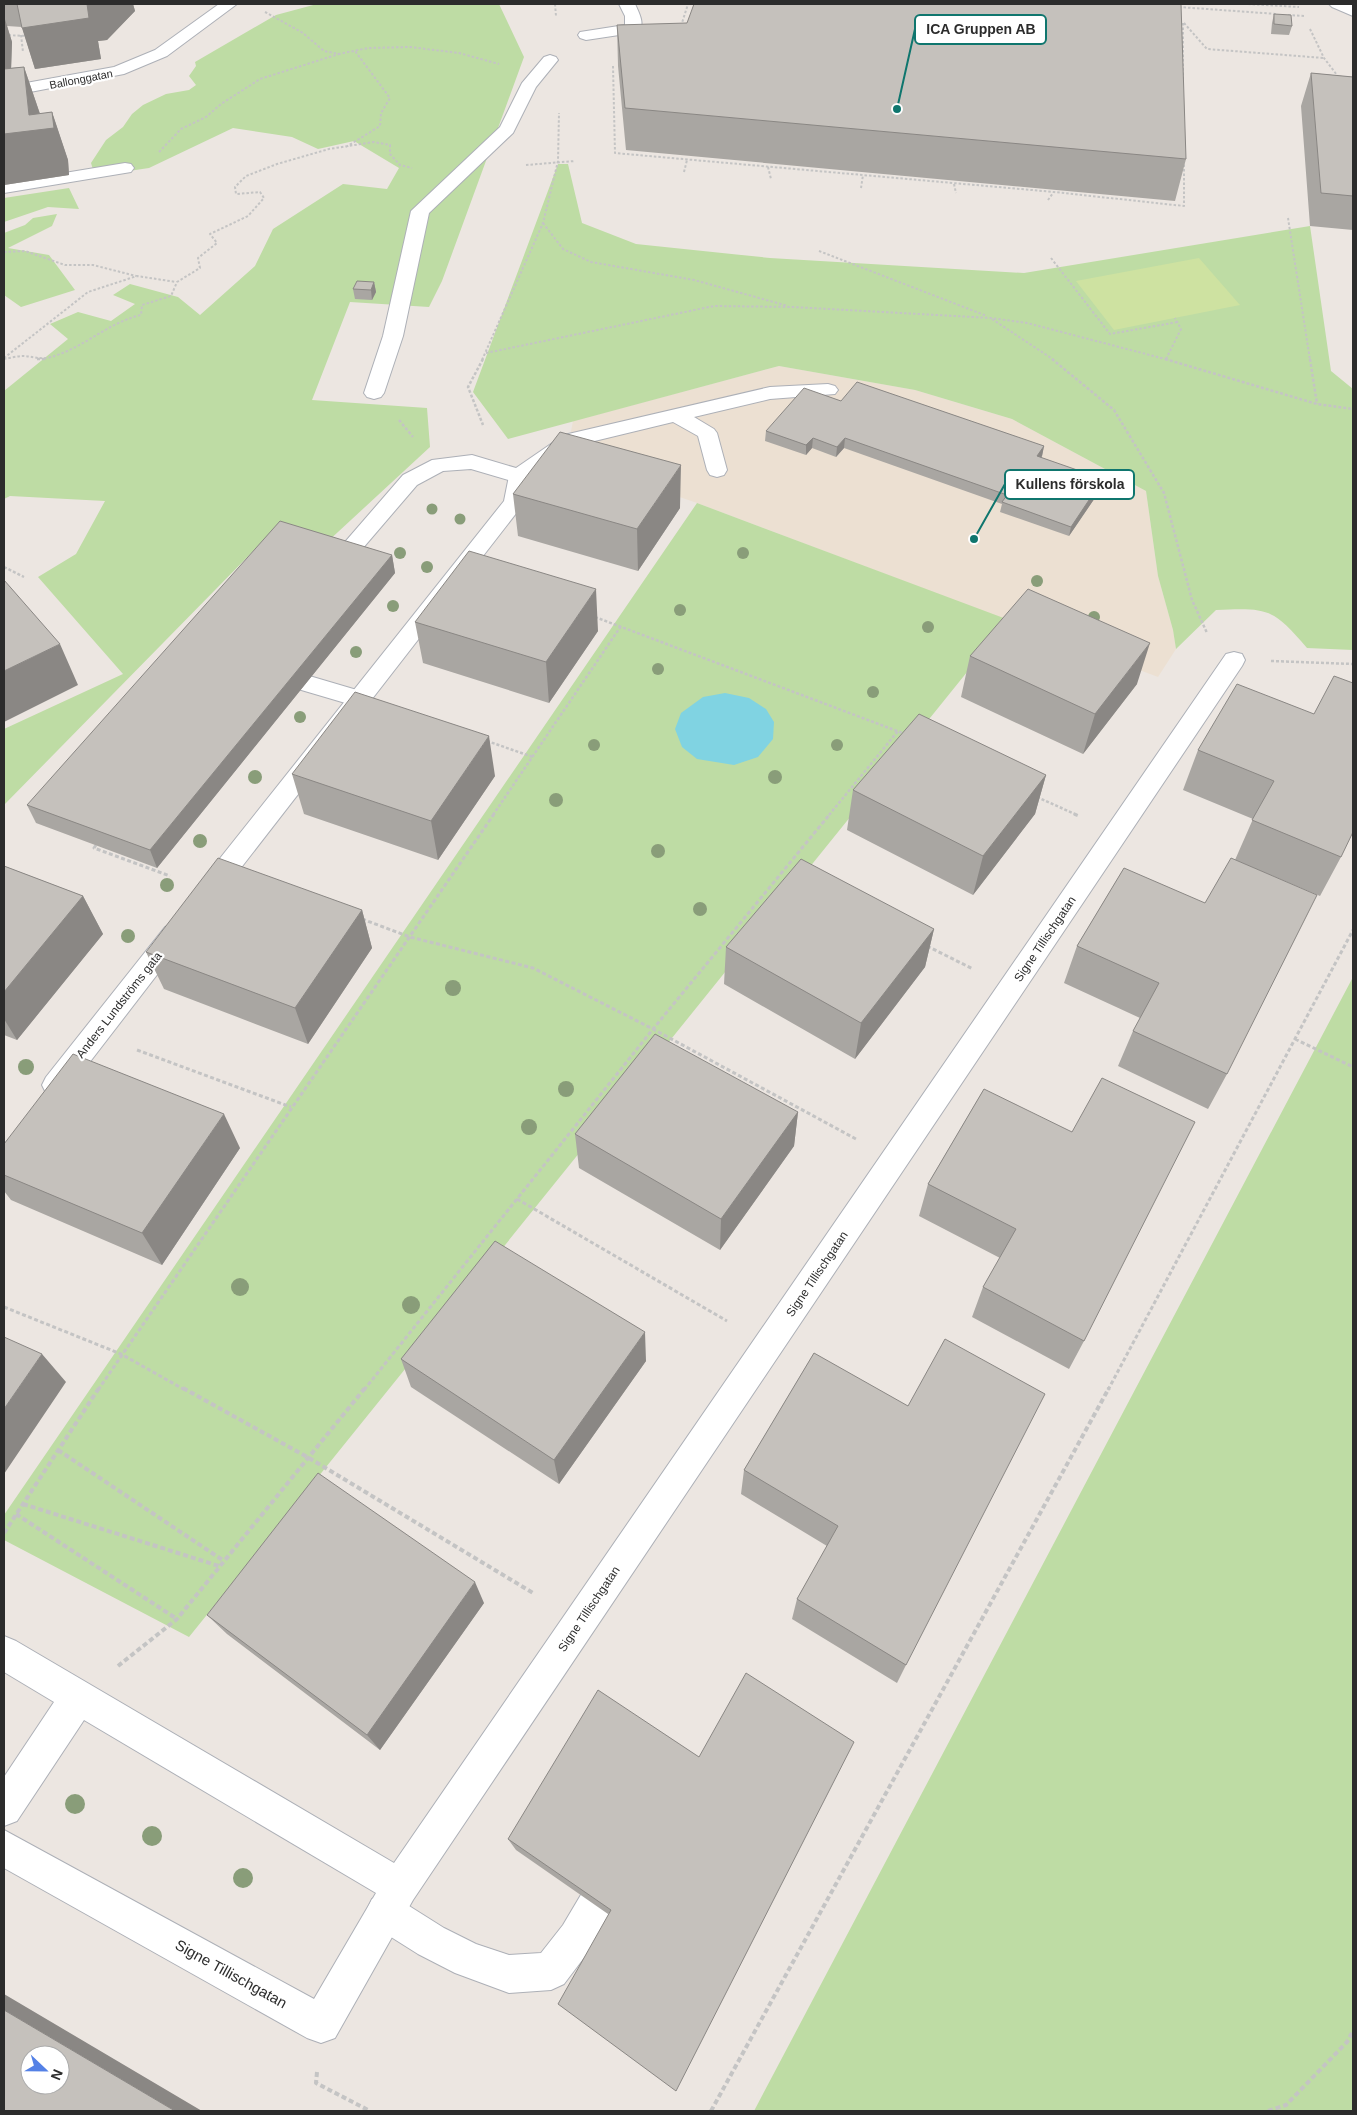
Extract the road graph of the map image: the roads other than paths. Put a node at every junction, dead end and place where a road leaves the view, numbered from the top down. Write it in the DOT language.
graph roads {
  1 [pos="222,4"];
  2 [pos="229,4"];
  3 [pos="235,4"];
  4 [pos="627,4"];
  5 [pos="1337,4"];
  6 [pos="1353,11"];
  7 [pos="586,35"];
  8 [pos="550,60"];
  9 [pos="4,92"];
  10 [pos="125,168"];
  11 [pos="4,188"];
  12 [pos="828,390"];
  13 [pos="374,393"];
  14 [pos="677,416"];
  15 [pos="717,470"];
  16 [pos="519,476"];
  17 [pos="343,557"];
  18 [pos="1234,660"];
  19 [pos="306,683"];
  20 [pos="359,699"];
  21 [pos="40,1105"];
  22 [pos="4,1653"];
  23 [pos="78,1698"];
  24 [pos="4,1808"];
  25 [pos="4,1848"];
  26 [pos="392,1900"];
  27 [pos="595,1906"];
  1 -- 2 [label="street"];
  2 -- 3 [label="street"];
  2 -- 9 [label="street, Ballonggatan"];
  4 -- 7 [label="street"];
  5 -- 6 [label="street"];
  8 -- 13 [label="street"];
  10 -- 11 [label="street"];
  12 -- 14 [label="street"];
  14 -- 15 [label="street"];
  14 -- 16 [label="street"];
  16 -- 17 [label="street"];
  16 -- 20 [label="street, Anders Lundströms gata"];
  18 -- 26 [label="street, Signe Tillischgatan"];
  19 -- 20 [label="street"];
  20 -- 21 [label="street, Anders Lundströms gata"];
  22 -- 23 [label="street"];
  23 -- 24 [label="street"];
  23 -- 26 [label="street"];
  25 -- 26 [label="street, Signe Tillischgatan"];
  26 -- 27 [label="street"];
}
